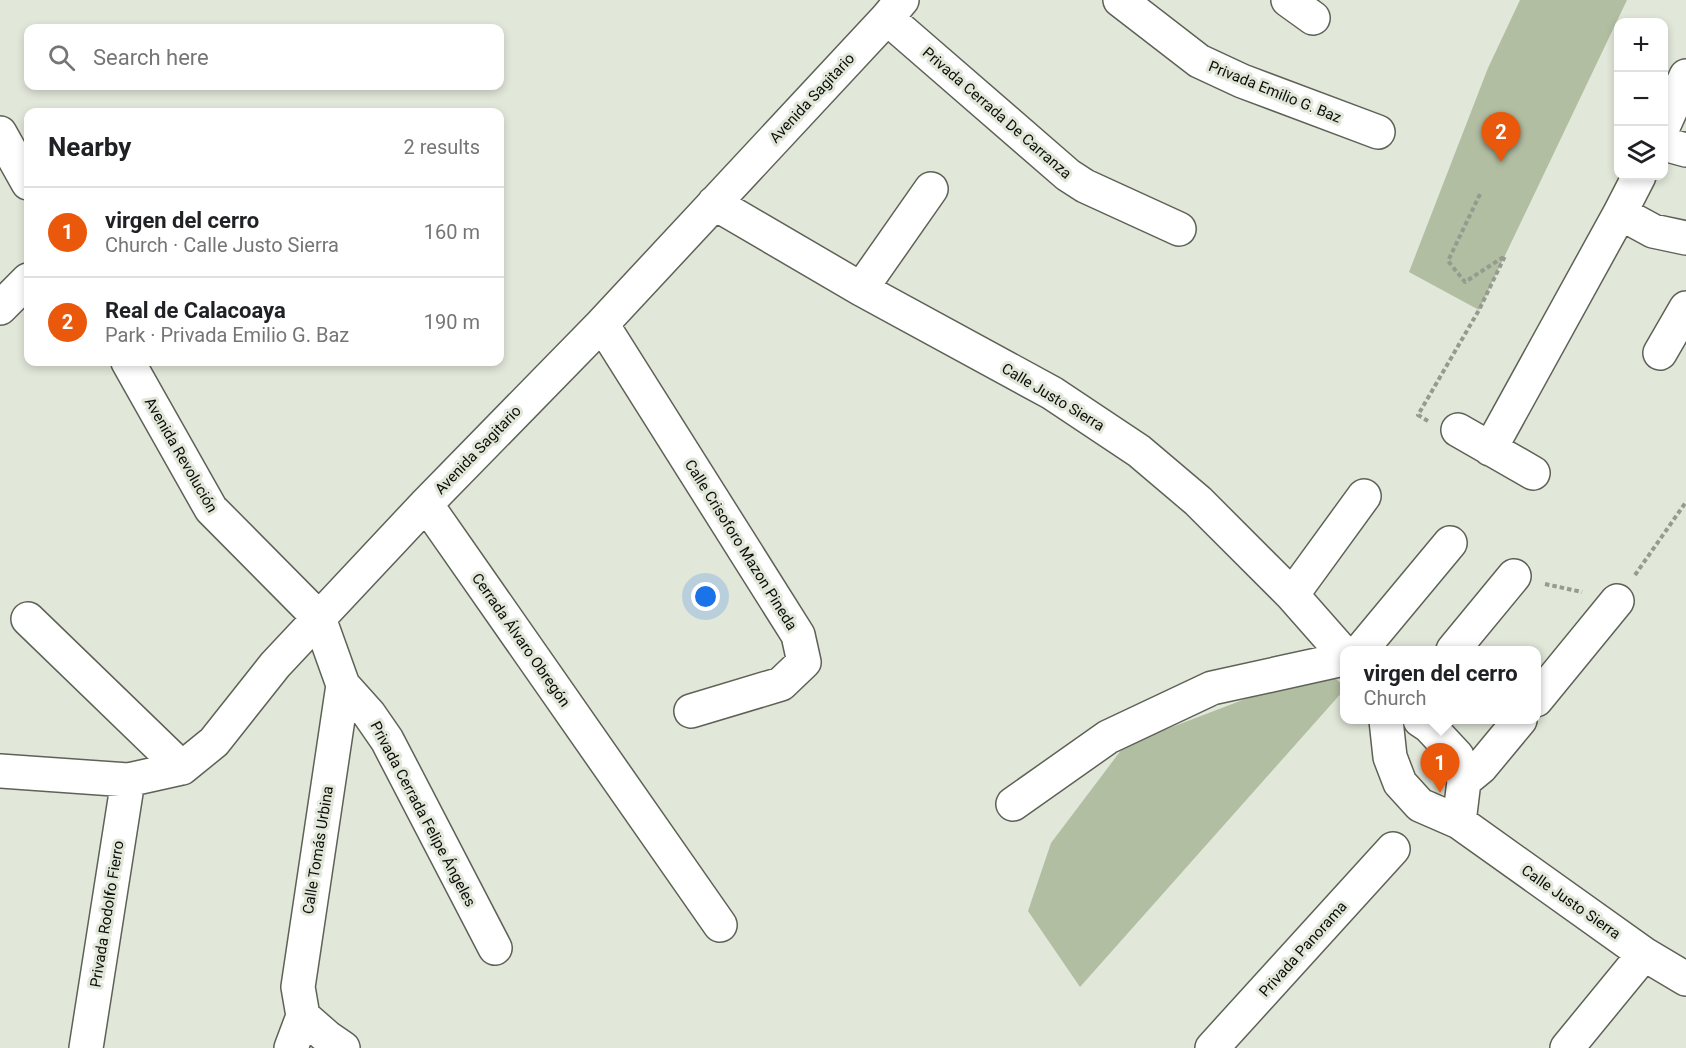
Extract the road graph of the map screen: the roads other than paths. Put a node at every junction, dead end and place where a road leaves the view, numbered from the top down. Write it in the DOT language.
graph roads {
  1 [pos="1120,0"];
  2 [pos="894,9"];
  3 [pos="1686,76"];
  4 [pos="1668,115"];
  5 [pos="1378,132"];
  6 [pos="0,133"];
  7 [pos="1668,145"];
  8 [pos="1686,150"];
  9 [pos="24,176"];
  10 [pos="1637,180"];
  11 [pos="931,189"];
  12 [pos="714,202"];
  13 [pos="1620,213"];
  14 [pos="1179,229"];
  15 [pos="1686,238"];
  16 [pos="24,284"];
  17 [pos="861,289"];
  18 [pos="0,308"];
  19 [pos="1686,308"];
  20 [pos="602,324"];
  21 [pos="1660,353"];
  22 [pos="130,366"];
  23 [pos="1446,427"];
  24 [pos="1490,448"];
  25 [pos="1533,472"];
  26 [pos="1365,496"];
  27 [pos="426,504"];
  28 [pos="1450,543"];
  29 [pos="1514,576"];
  30 [pos="1292,596"];
  31 [pos="1617,601"];
  32 [pos="319,618"];
  33 [pos="28,619"];
  34 [pos="1365,646"];
  35 [pos="1457,646"];
  36 [pos="1340,650"];
  37 [pos="1340,660"];
  38 [pos="343,685"];
  39 [pos="1541,694"];
  40 [pos="691,711"];
  41 [pos="1386,724"];
  42 [pos="1426,724"];
  43 [pos="1517,724"];
  44 [pos="182,768"];
  45 [pos="0,771"];
  46 [pos="128,780"];
  47 [pos="1464,781"];
  48 [pos="1013,804"];
  49 [pos="1458,822"];
  50 [pos="1394,849"];
  51 [pos="720,925"];
  52 [pos="495,948"];
  53 [pos="1644,954"];
  54 [pos="1686,979"];
  55 [pos="303,1016"];
  56 [pos="86,1048"];
  57 [pos="291,1048"];
  58 [pos="343,1048"];
  59 [pos="1212,1048"];
  60 [pos="1567,1048"];
  1 -- 5 [label="street, Privada Emilio G. Baz"];
  2 -- 12 [label="street, Avenida Sagitario"];
  2 -- 14 [label="street, Privada Cerrada De Carranza"];
  3 -- 4 [label="street"];
  6 -- 9 [label="street"];
  7 -- 8 [label="street"];
  10 -- 13 [label="street"];
  11 -- 17 [label="street"];
  12 -- 17 [label="street, Calle Justo Sierra"];
  12 -- 20 [label="street, Avenida Sagitario"];
  13 -- 15 [label="street"];
  13 -- 24 [label="street"];
  16 -- 18 [label="street"];
  17 -- 30 [label="street, Calle Justo Sierra"];
  19 -- 21 [label="street"];
  20 -- 27 [label="street, Avenida Sagitario"];
  20 -- 40 [label="street, Calle Crisoforo Mazon Pineda"];
  22 -- 32 [label="street, Avenida Revolución"];
  23 -- 24 [label="street"];
  24 -- 25 [label="street"];
  26 -- 30 [label="street"];
  27 -- 32 [label="street, Avenida Sagitario"];
  27 -- 51 [label="street, Cerrada Álvaro Obregón"];
  28 -- 34 [label="street"];
  29 -- 35 [label="street"];
  30 -- 36 [label="street, Calle Justo Sierra"];
  31 -- 39 [label="street"];
  32 -- 38 [label="street"];
  32 -- 44 [label="street, Avenida Sagitario"];
  33 -- 44 [label="street"];
  37 -- 48 [label="street"];
  38 -- 52 [label="street, Privada Cerrada Felipe Ángeles"];
  38 -- 55 [label="street, Calle Tomás Urbina"];
  41 -- 49 [label="street, Calle Justo Sierra"];
  42 -- 47 [label="street"];
  43 -- 47 [label="street"];
  44 -- 46 [label="street, Avenida Sagitario"];
  45 -- 46 [label="street, Avenida Sagitario"];
  46 -- 56 [label="street, Privada Rodolfo Fierro"];
  47 -- 49 [label="street"];
  49 -- 53 [label="street, Calle Justo Sierra"];
  50 -- 59 [label="street, Privada Panorama"];
  53 -- 54 [label="street, Calle Justo Sierra"];
  53 -- 60 [label="street"];
  55 -- 57 [label="street"];
  55 -- 58 [label="street"];
}
